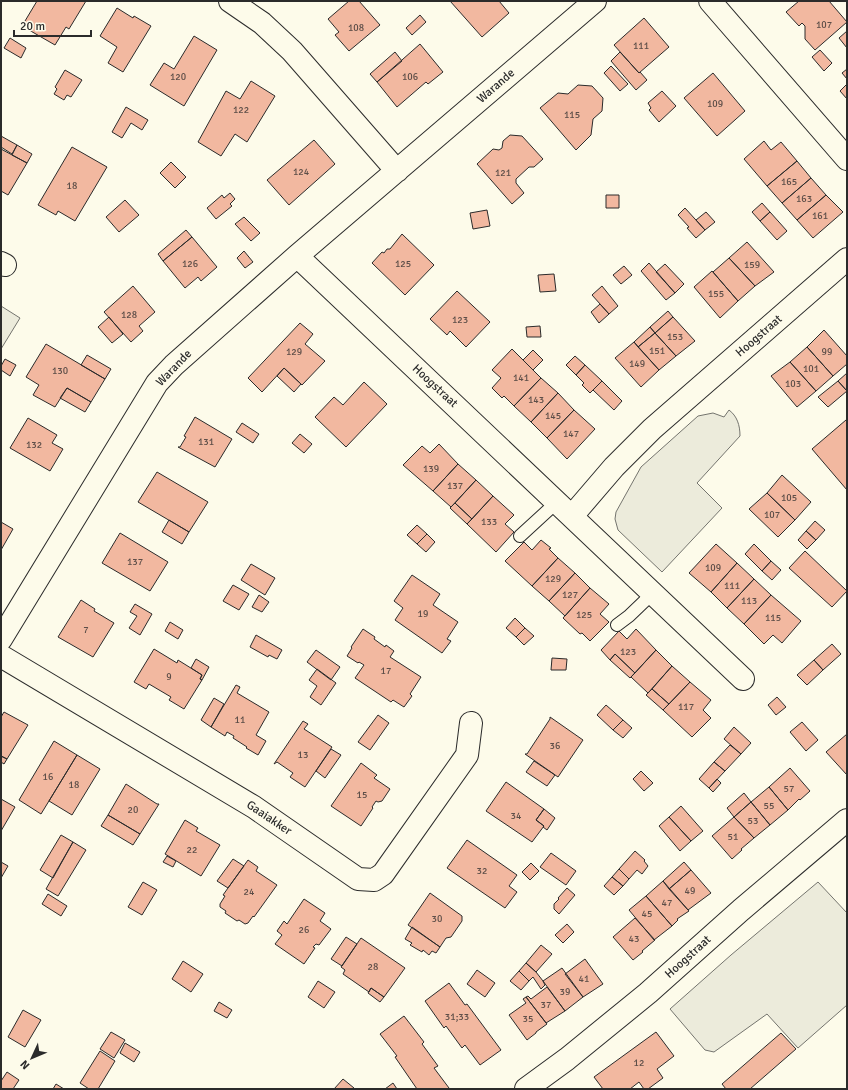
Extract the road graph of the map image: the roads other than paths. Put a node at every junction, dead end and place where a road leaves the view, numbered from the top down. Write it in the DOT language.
graph roads {
  1 [pos="230,1"];
  2 [pos="595,1"];
  3 [pos="710,1"];
  4 [pos="847,159"];
  5 [pos="397,171"];
  6 [pos="297,256"];
  7 [pos="847,259"];
  8 [pos="564,509"];
  9 [pos="520,536"];
  10 [pos="653,593"];
  11 [pos="616,625"];
  12 [pos="1,639"];
  13 [pos="1,656"];
  14 [pos="744,679"];
  15 [pos="471,723"];
  16 [pos="847,820"];
  17 [pos="526,1089"];
  1 -- 5 [label="street"];
  2 -- 5 [label="street, Warande"];
  3 -- 4 [label="street"];
  5 -- 6 [label="street, Warande"];
  6 -- 8 [label="street, Hoogstraat"];
  6 -- 12 [label="street, Warande"];
  7 -- 8 [label="street, Hoogstraat"];
  8 -- 9 [label="lane"];
  8 -- 10 [label="street, Hoogstraat"];
  10 -- 11 [label="lane"];
  10 -- 14 [label="street, Hoogstraat"];
  13 -- 15 [label="street, Gaaiakker"];
  16 -- 17 [label="street, Hoogstraat"];
}
